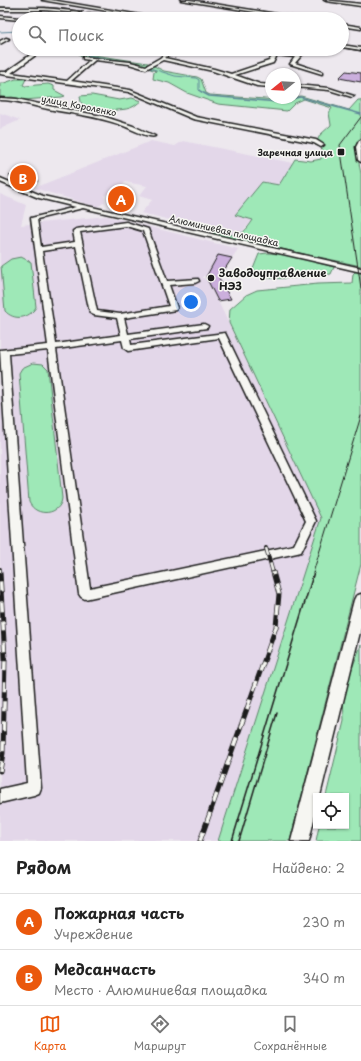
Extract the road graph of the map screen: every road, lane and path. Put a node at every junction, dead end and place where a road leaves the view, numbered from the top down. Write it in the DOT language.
graph roads {
  1 [pos="44,0"];
  2 [pos="183,0"];
  3 [pos="326,0"];
  4 [pos="361,5"];
  5 [pos="0,9"];
  6 [pos="79,12"];
  7 [pos="119,12"];
  8 [pos="260,12"];
  9 [pos="0,17"];
  10 [pos="12,19"];
  11 [pos="349,26"];
  12 [pos="361,28"];
  13 [pos="0,38"];
  14 [pos="0,43"];
  15 [pos="349,47"];
  16 [pos="361,49"];
  17 [pos="32,56"];
  18 [pos="165,56"];
  19 [pos="274,56"];
  20 [pos="297,56"];
  21 [pos="85,58"];
  22 [pos="94,59"];
  23 [pos="162,59"];
  24 [pos="0,73"];
  25 [pos="320,73"];
  26 [pos="7,74"];
  27 [pos="232,75"];
  28 [pos="68,82"];
  29 [pos="265,86"];
  30 [pos="301,86"];
  31 [pos="352,96"];
  32 [pos="0,99"];
  33 [pos="152,136"];
  34 [pos="361,142"];
  35 [pos="321,145"];
  36 [pos="361,160"];
  37 [pos="0,180"];
  38 [pos="84,207"];
  39 [pos="78,244"];
  40 [pos="39,249"];
  41 [pos="361,270"];
  42 [pos="195,281"];
  43 [pos="164,283"];
  44 [pos="120,316"];
  45 [pos="204,326"];
  46 [pos="126,337"];
  47 [pos="52,347"];
  48 [pos="2,353"];
  49 [pos="361,600"];
  50 [pos="0,796"];
  51 [pos="300,841"];
  1 -- 7 [label="street"];
  2 -- 8 [label="street"];
  3 -- 4 [label="street"];
  5 -- 6 [label="street"];
  9 -- 10 [label="street"];
  11 -- 12 [label="street"];
  13 -- 14 [label="street"];
  15 -- 16 [label="street"];
  17 -- 26 [label="street"];
  18 -- 23 [label="street"];
  19 -- 27 [label="street"];
  20 -- 25 [label="street"];
  21 -- 22 [label="street"];
  22 -- 23 [label="street"];
  22 -- 28 [label="street"];
  23 -- 27 [label="street"];
  24 -- 26 [label="street"];
  26 -- 28 [label="street"];
  27 -- 29 [label="street"];
  28 -- 35 [label="street"];
  30 -- 31 [label="street"];
  32 -- 33 [label="street, улица Короленко"];
  34 -- 36 [label="main road"];
  37 -- 38 [label="street, Алюминиевая площадка"];
  38 -- 40 [label="street"];
  38 -- 41 [label="street, Алюминиевая площадка"];
  39 -- 40 [label="street"];
  39 -- 43 [label="street"];
  39 -- 44 [label="street"];
  40 -- 47 [label="street"];
  42 -- 43 [label="street"];
  43 -- 44 [label="street"];
  44 -- 46 [label="street"];
  45 -- 46 [label="street"];
  46 -- 47 [label="street"];
  46 -- 47 [label="street"];
  47 -- 48 [label="street"];
  48 -- 50 [label="street"];
  49 -- 51 [label="main road"];
}
